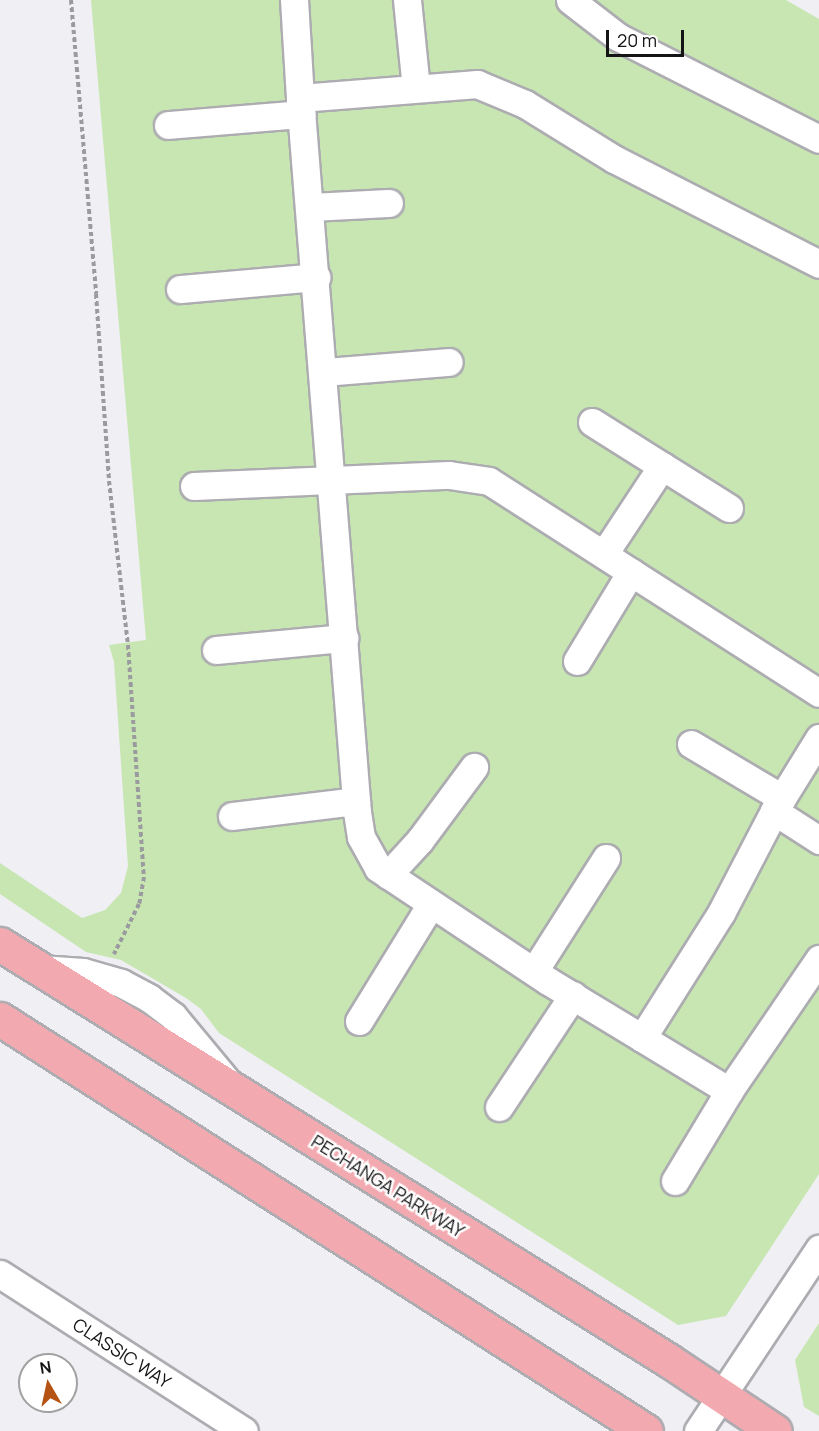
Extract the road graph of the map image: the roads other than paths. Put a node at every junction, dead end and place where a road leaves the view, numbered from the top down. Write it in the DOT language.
graph roads {
  1 [pos="294,0"];
  2 [pos="407,0"];
  3 [pos="570,0"];
  4 [pos="416,88"];
  5 [pos="301,106"];
  6 [pos="168,125"];
  7 [pos="819,139"];
  8 [pos="389,203"];
  9 [pos="310,207"];
  10 [pos="819,264"];
  11 [pos="316,277"];
  12 [pos="180,289"];
  13 [pos="449,362"];
  14 [pos="324,372"];
  15 [pos="592,422"];
  16 [pos="662,466"];
  17 [pos="332,479"];
  18 [pos="194,486"];
  19 [pos="729,508"];
  20 [pos="603,554"];
  21 [pos="631,572"];
  22 [pos="344,638"];
  23 [pos="216,650"];
  24 [pos="577,661"];
  25 [pos="819,693"];
  26 [pos="819,738"];
  27 [pos="692,744"];
  28 [pos="474,767"];
  29 [pos="356,801"];
  30 [pos="778,804"];
  31 [pos="232,816"];
  32 [pos="819,840"];
  33 [pos="606,858"];
  34 [pos="388,875"];
  35 [pos="431,904"];
  36 [pos="0,944"];
  37 [pos="819,959"];
  38 [pos="534,971"];
  39 [pos="573,995"];
  40 [pos="0,1019"];
  41 [pos="359,1021"];
  42 [pos="642,1038"];
  43 [pos="729,1091"];
  44 [pos="499,1107"];
  45 [pos="675,1181"];
  46 [pos="819,1249"];
  47 [pos="0,1274"];
  48 [pos="722,1395"];
  49 [pos="244,1431"];
  50 [pos="646,1431"];
  51 [pos="698,1431"];
  52 [pos="775,1431"];
  1 -- 5 [label="street"];
  2 -- 4 [label="street"];
  3 -- 7 [label="street"];
  4 -- 5 [label="street"];
  4 -- 10 [label="street"];
  5 -- 6 [label="street"];
  5 -- 9 [label="street"];
  8 -- 9 [label="street"];
  9 -- 11 [label="street"];
  11 -- 12 [label="street"];
  11 -- 14 [label="street"];
  13 -- 14 [label="street"];
  14 -- 17 [label="street"];
  15 -- 16 [label="street"];
  16 -- 19 [label="street"];
  16 -- 20 [label="street"];
  17 -- 18 [label="street"];
  17 -- 20 [label="street"];
  17 -- 22 [label="street"];
  20 -- 21 [label="street"];
  21 -- 24 [label="street"];
  21 -- 25 [label="street"];
  22 -- 23 [label="street"];
  22 -- 29 [label="street"];
  26 -- 30 [label="street"];
  27 -- 30 [label="street"];
  28 -- 34 [label="street"];
  29 -- 31 [label="street"];
  29 -- 34 [label="street"];
  30 -- 32 [label="street"];
  30 -- 42 [label="street"];
  33 -- 38 [label="street"];
  34 -- 35 [label="street"];
  35 -- 38 [label="street"];
  35 -- 41 [label="street"];
  36 -- 48 [label="main road, PECHANGA PARKWAY"];
  37 -- 43 [label="street"];
  38 -- 39 [label="street"];
  39 -- 42 [label="street"];
  39 -- 44 [label="street"];
  40 -- 50 [label="main road"];
  42 -- 43 [label="street"];
  43 -- 45 [label="street"];
  46 -- 48 [label="street"];
  47 -- 49 [label="street, CLASSIC WAY"];
  48 -- 51 [label="street"];
  48 -- 52 [label="main road, PECHANGA PARKWAY"];
}
